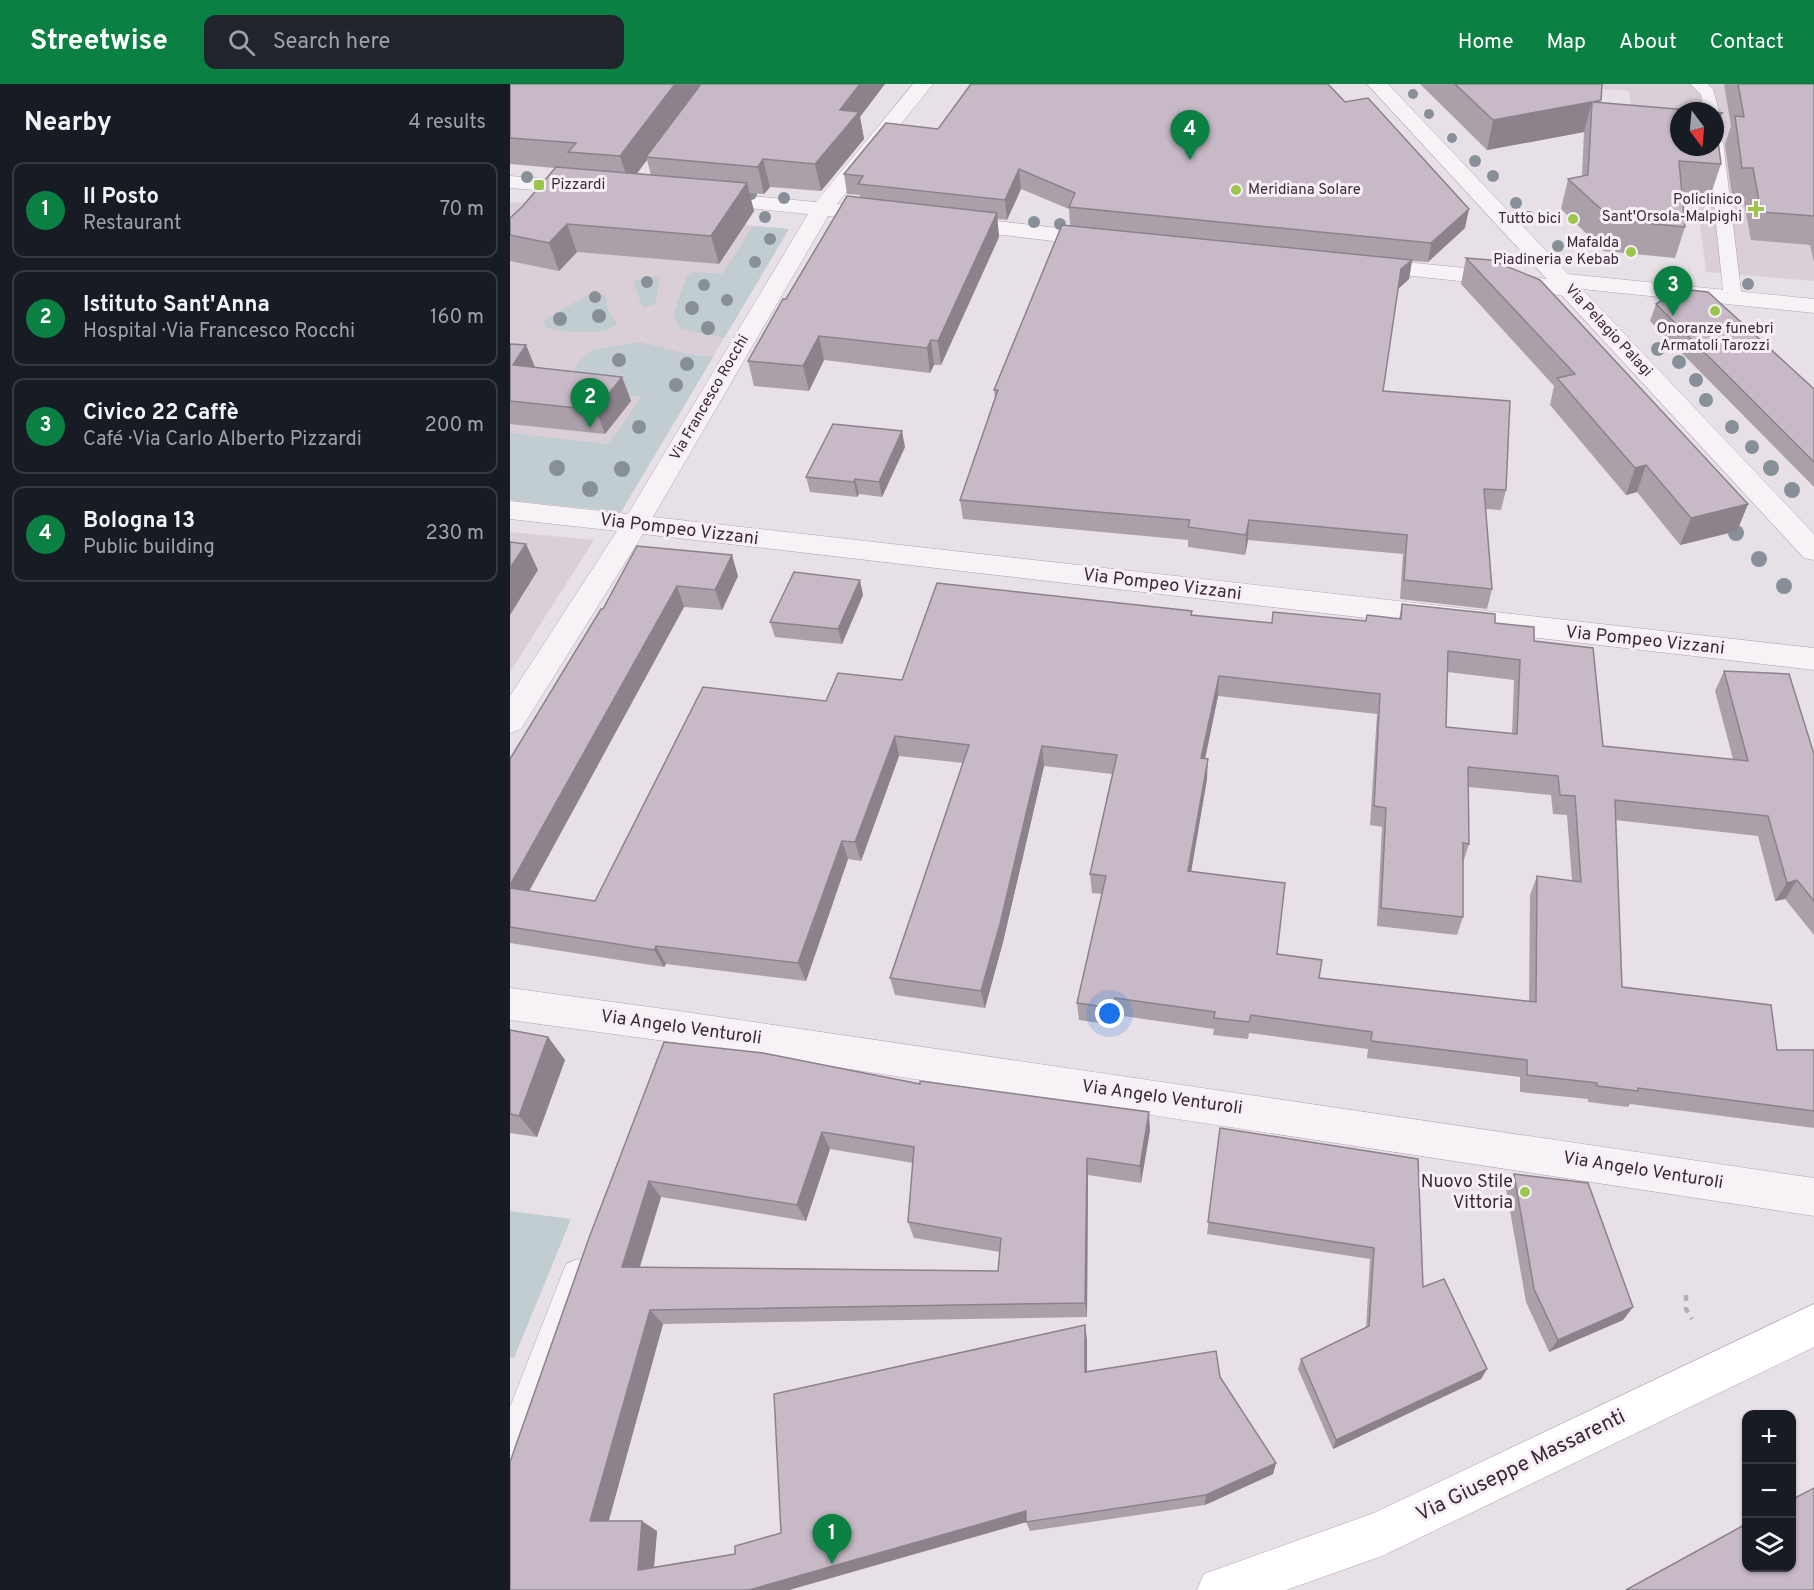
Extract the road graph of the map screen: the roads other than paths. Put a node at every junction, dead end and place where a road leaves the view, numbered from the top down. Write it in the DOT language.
graph roads {
  1 [pos="922,84"];
  2 [pos="1377,84"];
  3 [pos="1696,84"];
  4 [pos="1710,102"];
  5 [pos="1717,156"];
  6 [pos="510,182"];
  7 [pos="604,190"];
  8 [pos="692,197"];
  9 [pos="822,208"];
  10 [pos="906,218"];
  11 [pos="930,220"];
  12 [pos="1120,242"];
  13 [pos="1339,262"];
  14 [pos="1564,285"];
  15 [pos="1733,299"];
  16 [pos="1814,306"];
  17 [pos="510,510"];
  18 [pos="635,525"];
  19 [pos="1814,551"];
  20 [pos="1814,659"];
  21 [pos="510,721"];
  22 [pos="510,1004"];
  23 [pos="1814,1197"];
  24 [pos="587,1249"];
  25 [pos="1814,1325"];
  26 [pos="510,1451"];
  27 [pos="1220,1590"];
  1 -- 9 [label="street, Via Francesco Rocchi"];
  2 -- 14 [label="street, Via Pelagio Palagi"];
  3 -- 4 [label="lane"];
  5 -- 15 [label="lane"];
  6 -- 7 [label="street"];
  8 -- 9 [label="street"];
  9 -- 10 [label="street"];
  9 -- 18 [label="street, Via Francesco Rocchi"];
  11 -- 12 [label="street"];
  13 -- 14 [label="street"];
  14 -- 15 [label="street"];
  14 -- 19 [label="street, Via Pelagio Palagi"];
  15 -- 16 [label="street"];
  17 -- 18 [label="street, Via Pompeo Vizzani"];
  18 -- 20 [label="street, Via Pompeo Vizzani"];
  18 -- 21 [label="street, Via Francesco Rocchi"];
  22 -- 23 [label="street, Via Angelo Venturoli"];
  24 -- 26 [label="lane"];
  25 -- 27 [label="main road, Via Giuseppe Massarenti"];
}
